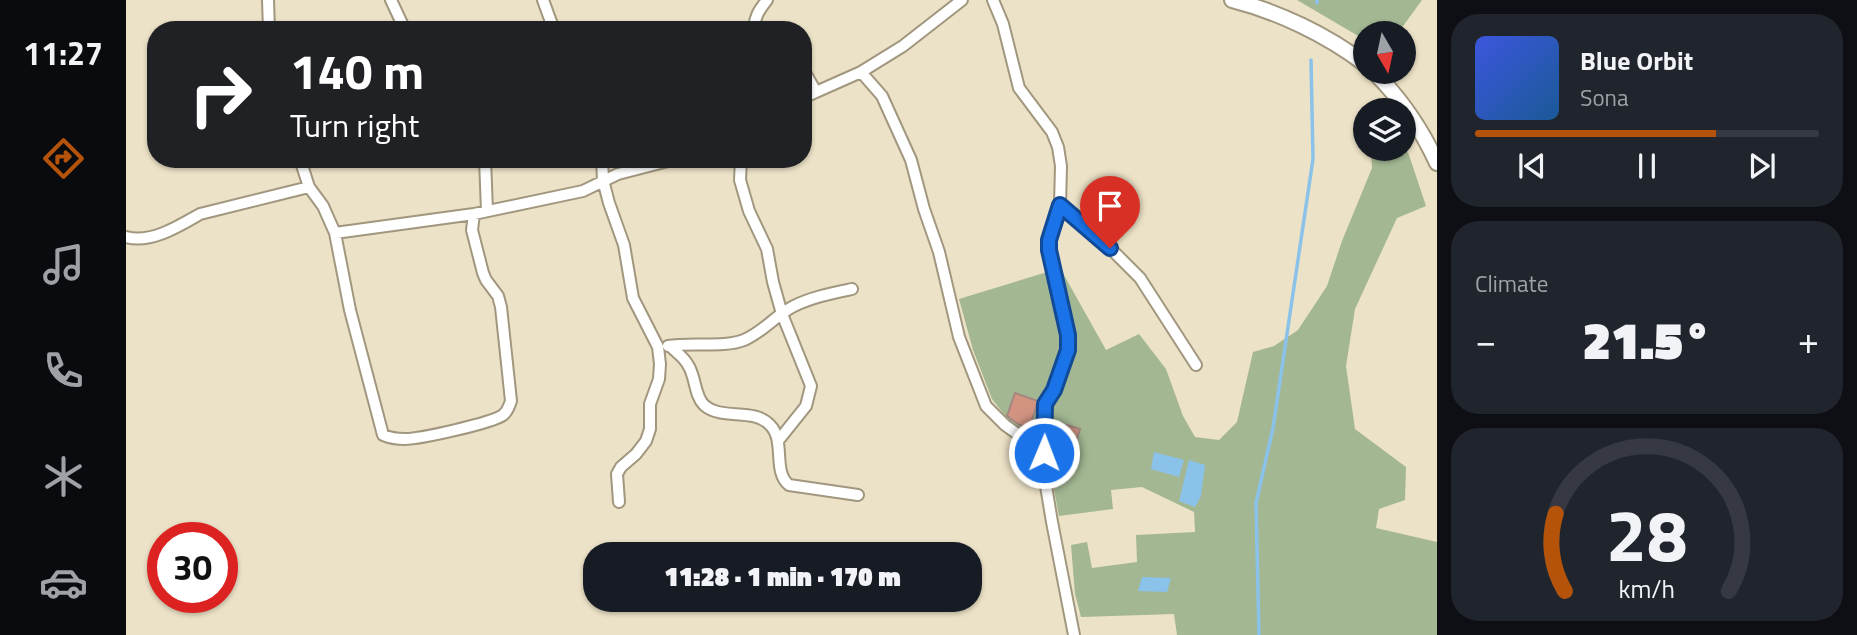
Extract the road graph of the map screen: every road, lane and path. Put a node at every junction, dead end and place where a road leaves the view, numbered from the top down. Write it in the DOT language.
graph roads {
  1 [pos="268,0"];
  2 [pos="391,0"];
  3 [pos="543,0"];
  4 [pos="767,0"];
  5 [pos="962,0"];
  6 [pos="993,0"];
  7 [pos="1232,0"];
  8 [pos="268,21"];
  9 [pos="401,21"];
  10 [pos="551,21"];
  11 [pos="754,21"];
  12 [pos="1353,55"];
  13 [pos="861,72"];
  14 [pos="1386,84"];
  15 [pos="812,85"];
  16 [pos="816,92"];
  17 [pos="812,94"];
  18 [pos="1437,163"];
  19 [pos="303,168"];
  20 [pos="485,168"];
  21 [pos="602,168"];
  22 [pos="641,168"];
  23 [pos="741,168"];
  24 [pos="603,180"];
  25 [pos="309,187"];
  26 [pos="1060,205"];
  27 [pos="487,211"];
  28 [pos="474,214"];
  29 [pos="335,233"];
  30 [pos="126,237"];
  31 [pos="852,289"];
  32 [pos="782,314"];
  33 [pos="664,346"];
  34 [pos="1196,365"];
  35 [pos="778,441"];
  36 [pos="1044,453"];
  37 [pos="858,495"];
  38 [pos="619,502"];
  39 [pos="1074,635"];
  1 -- 8 [label="street"];
  2 -- 9 [label="street"];
  3 -- 10 [label="street"];
  4 -- 11 [label="street"];
  5 -- 13 [label="street"];
  6 -- 26 [label="street"];
  7 -- 12 [label="street"];
  13 -- 16 [label="street"];
  13 -- 36 [label="street"];
  14 -- 18 [label="street"];
  15 -- 16 [label="street"];
  16 -- 17 [label="street"];
  19 -- 25 [label="street"];
  20 -- 27 [label="street"];
  21 -- 24 [label="street"];
  22 -- 24 [label="street"];
  23 -- 32 [label="street"];
  24 -- 27 [label="street"];
  24 -- 33 [label="street"];
  25 -- 29 [label="street"];
  25 -- 30 [label="street"];
  26 -- 34 [label="street"];
  26 -- 36 [label="street"];
  27 -- 28 [label="street"];
  28 -- 29 [label="street"];
  28 -- 29 [label="street"];
  31 -- 32 [label="street"];
  32 -- 33 [label="street"];
  32 -- 35 [label="street"];
  33 -- 35 [label="street"];
  33 -- 38 [label="street"];
  35 -- 37 [label="street"];
  36 -- 39 [label="street"];
}
